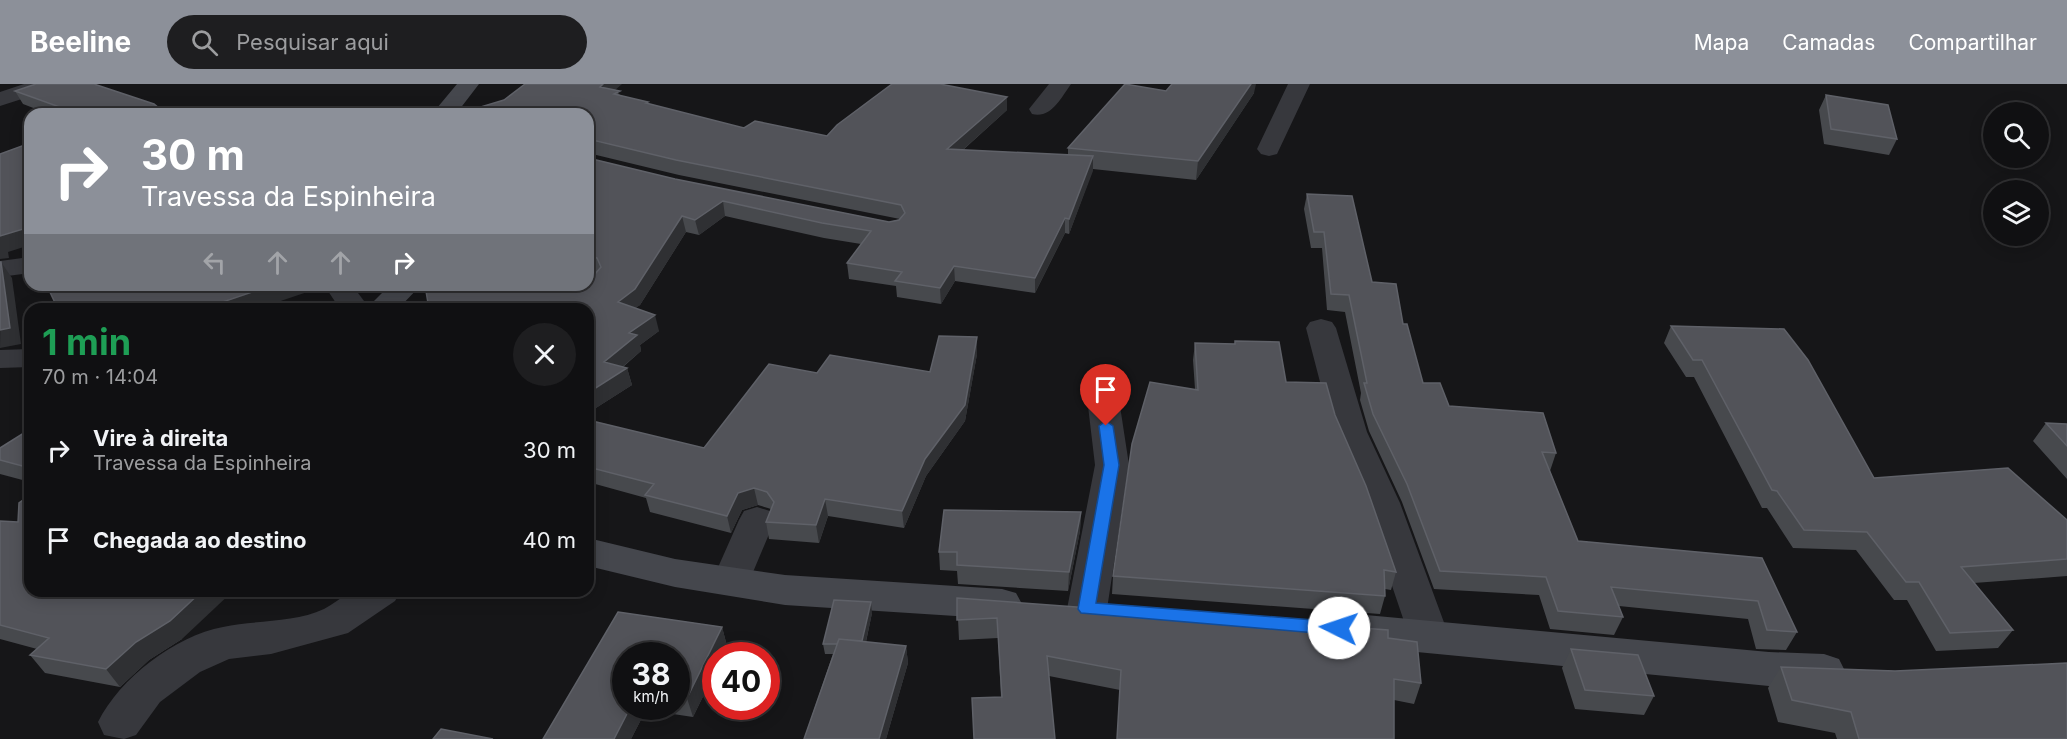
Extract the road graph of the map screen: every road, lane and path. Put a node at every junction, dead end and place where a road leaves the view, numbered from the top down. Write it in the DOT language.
graph roads {
  1 [pos="45,84"];
  2 [pos="468,84"];
  3 [pos="1060,84"];
  4 [pos="1299,84"];
  5 [pos="0,99"];
  6 [pos="449,108"];
  7 [pos="1040,109"];
  8 [pos="1269,149"];
  9 [pos="24,266"];
  10 [pos="0,269"];
  11 [pos="400,291"];
  12 [pos="388,303"];
  13 [pos="1321,328"];
  14 [pos="0,358"];
  15 [pos="24,358"];
  16 [pos="1104,406"];
  17 [pos="757,520"];
  18 [pos="594,553"];
  19 [pos="731,581"];
  20 [pos="372,597"];
  21 [pos="1060,607"];
  22 [pos="1126,612"];
  23 [pos="1313,626"];
  24 [pos="1429,636"];
  25 [pos="1857,672"];
  26 [pos="120,722"];
  1 -- 5 [label="street"];
  2 -- 6 [label="street"];
  3 -- 7 [label="street"];
  4 -- 8 [label="street"];
  9 -- 10 [label="street"];
  11 -- 12 [label="street"];
  13 -- 24 [label="street"];
  14 -- 15 [label="street"];
  16 -- 21 [label="street"];
  17 -- 19 [label="street"];
  18 -- 19 [label="street"];
  19 -- 21 [label="street"];
  20 -- 26 [label="street"];
  21 -- 22 [label="street"];
  23 -- 24 [label="street"];
  24 -- 25 [label="street"];
}
